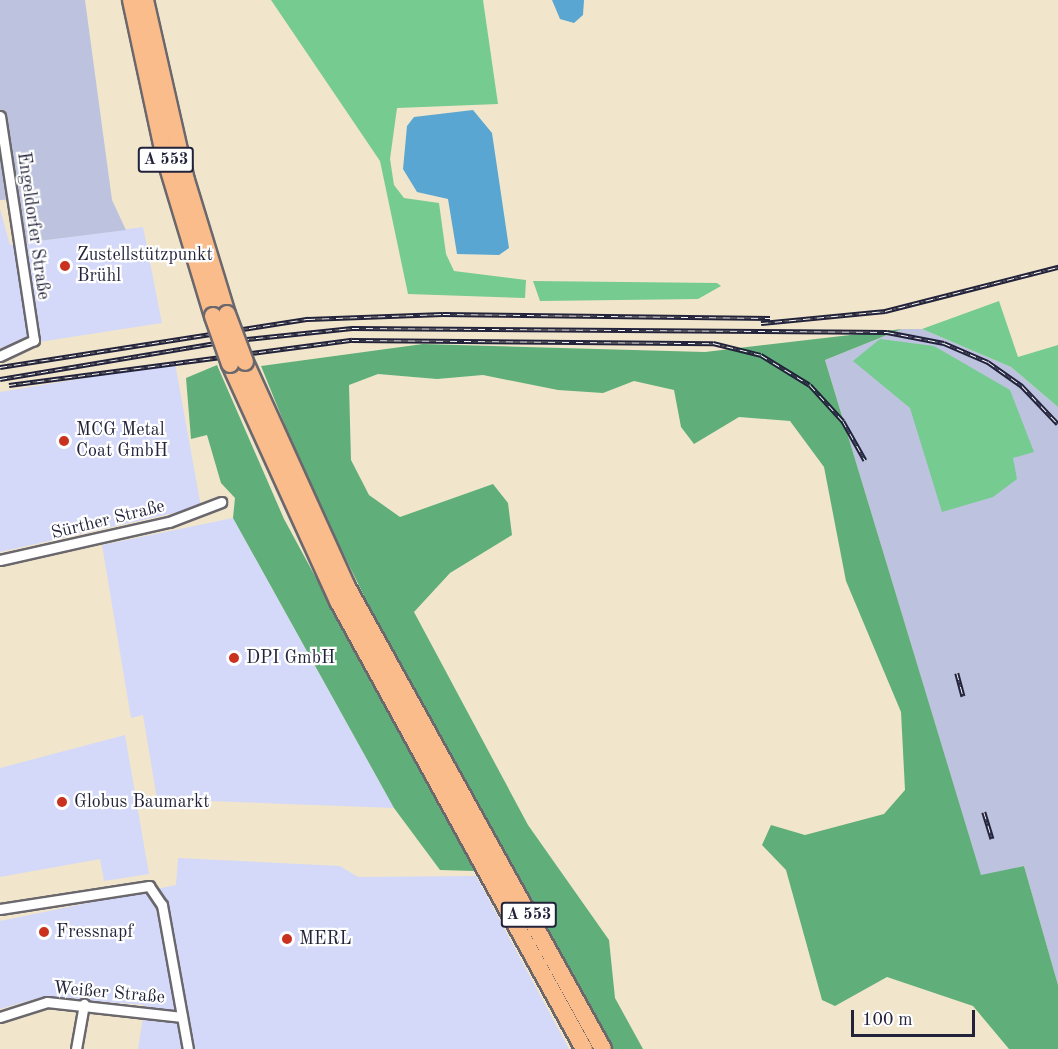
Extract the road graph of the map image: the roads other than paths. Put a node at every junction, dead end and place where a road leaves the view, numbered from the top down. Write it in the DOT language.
graph roads {
  1 [pos="131,0"];
  2 [pos="145,0"];
  3 [pos="0,116"];
  4 [pos="220,315"];
  5 [pos="0,356"];
  6 [pos="238,363"];
  7 [pos="221,502"];
  8 [pos="0,560"];
  9 [pos="0,909"];
  10 [pos="84,1004"];
  11 [pos="0,1017"];
  12 [pos="182,1017"];
  13 [pos="76,1049"];
  14 [pos="188,1049"];
  15 [pos="584,1049"];
  16 [pos="603,1049"];
  1 -- 4 [label="highway, A 553"];
  2 -- 4 [label="highway, A 553"];
  3 -- 5 [label="street, Engeldorfer Straße"];
  4 -- 6 [label="highway, A 553, bridge"];
  6 -- 15 [label="highway, A 553"];
  6 -- 16 [label="highway, A 553"];
  7 -- 8 [label="street, Sürther Straße"];
  9 -- 12 [label="street"];
  10 -- 11 [label="street, Weißer Straße"];
  10 -- 12 [label="street, Weißer Straße"];
  10 -- 13 [label="street"];
  12 -- 14 [label="street"];
}
